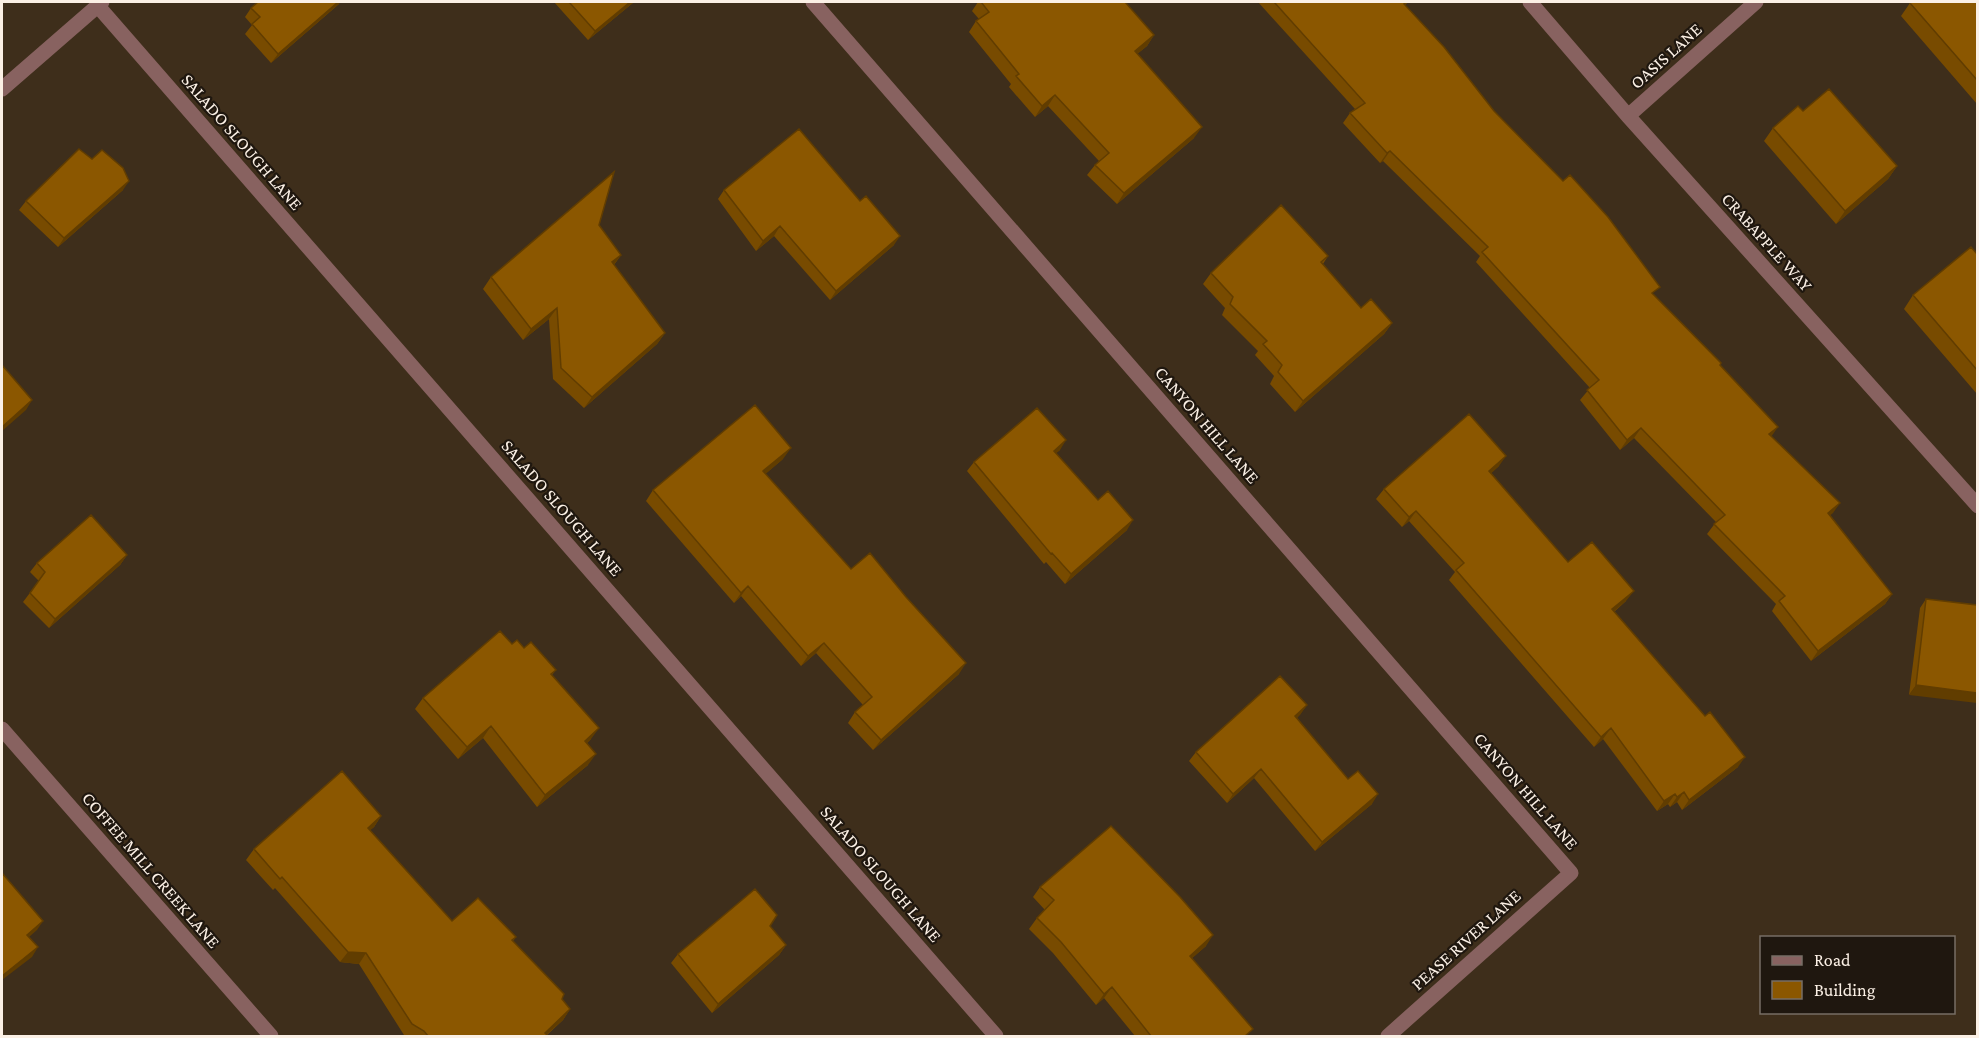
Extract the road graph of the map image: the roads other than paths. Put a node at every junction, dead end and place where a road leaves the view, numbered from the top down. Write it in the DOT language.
graph roads {
  1 [pos="813,2"];
  2 [pos="1530,2"];
  3 [pos="1756,2"];
  4 [pos="99,3"];
  5 [pos="2,89"];
  6 [pos="1628,116"];
  7 [pos="1977,506"];
  8 [pos="2,729"];
  9 [pos="1571,873"];
  10 [pos="271,1036"];
  11 [pos="996,1036"];
  12 [pos="1388,1036"];
  1 -- 9 [label="street, CANYON HILL LANE"];
  2 -- 6 [label="street, CRABAPPLE WAY"];
  3 -- 6 [label="street, OASIS LANE"];
  4 -- 5 [label="street"];
  4 -- 11 [label="street, SALADO SLOUGH LANE"];
  6 -- 7 [label="street, CRABAPPLE WAY"];
  8 -- 10 [label="street, COFFEE MILL CREEK LANE"];
  9 -- 12 [label="street, PEASE RIVER LANE"];
}
